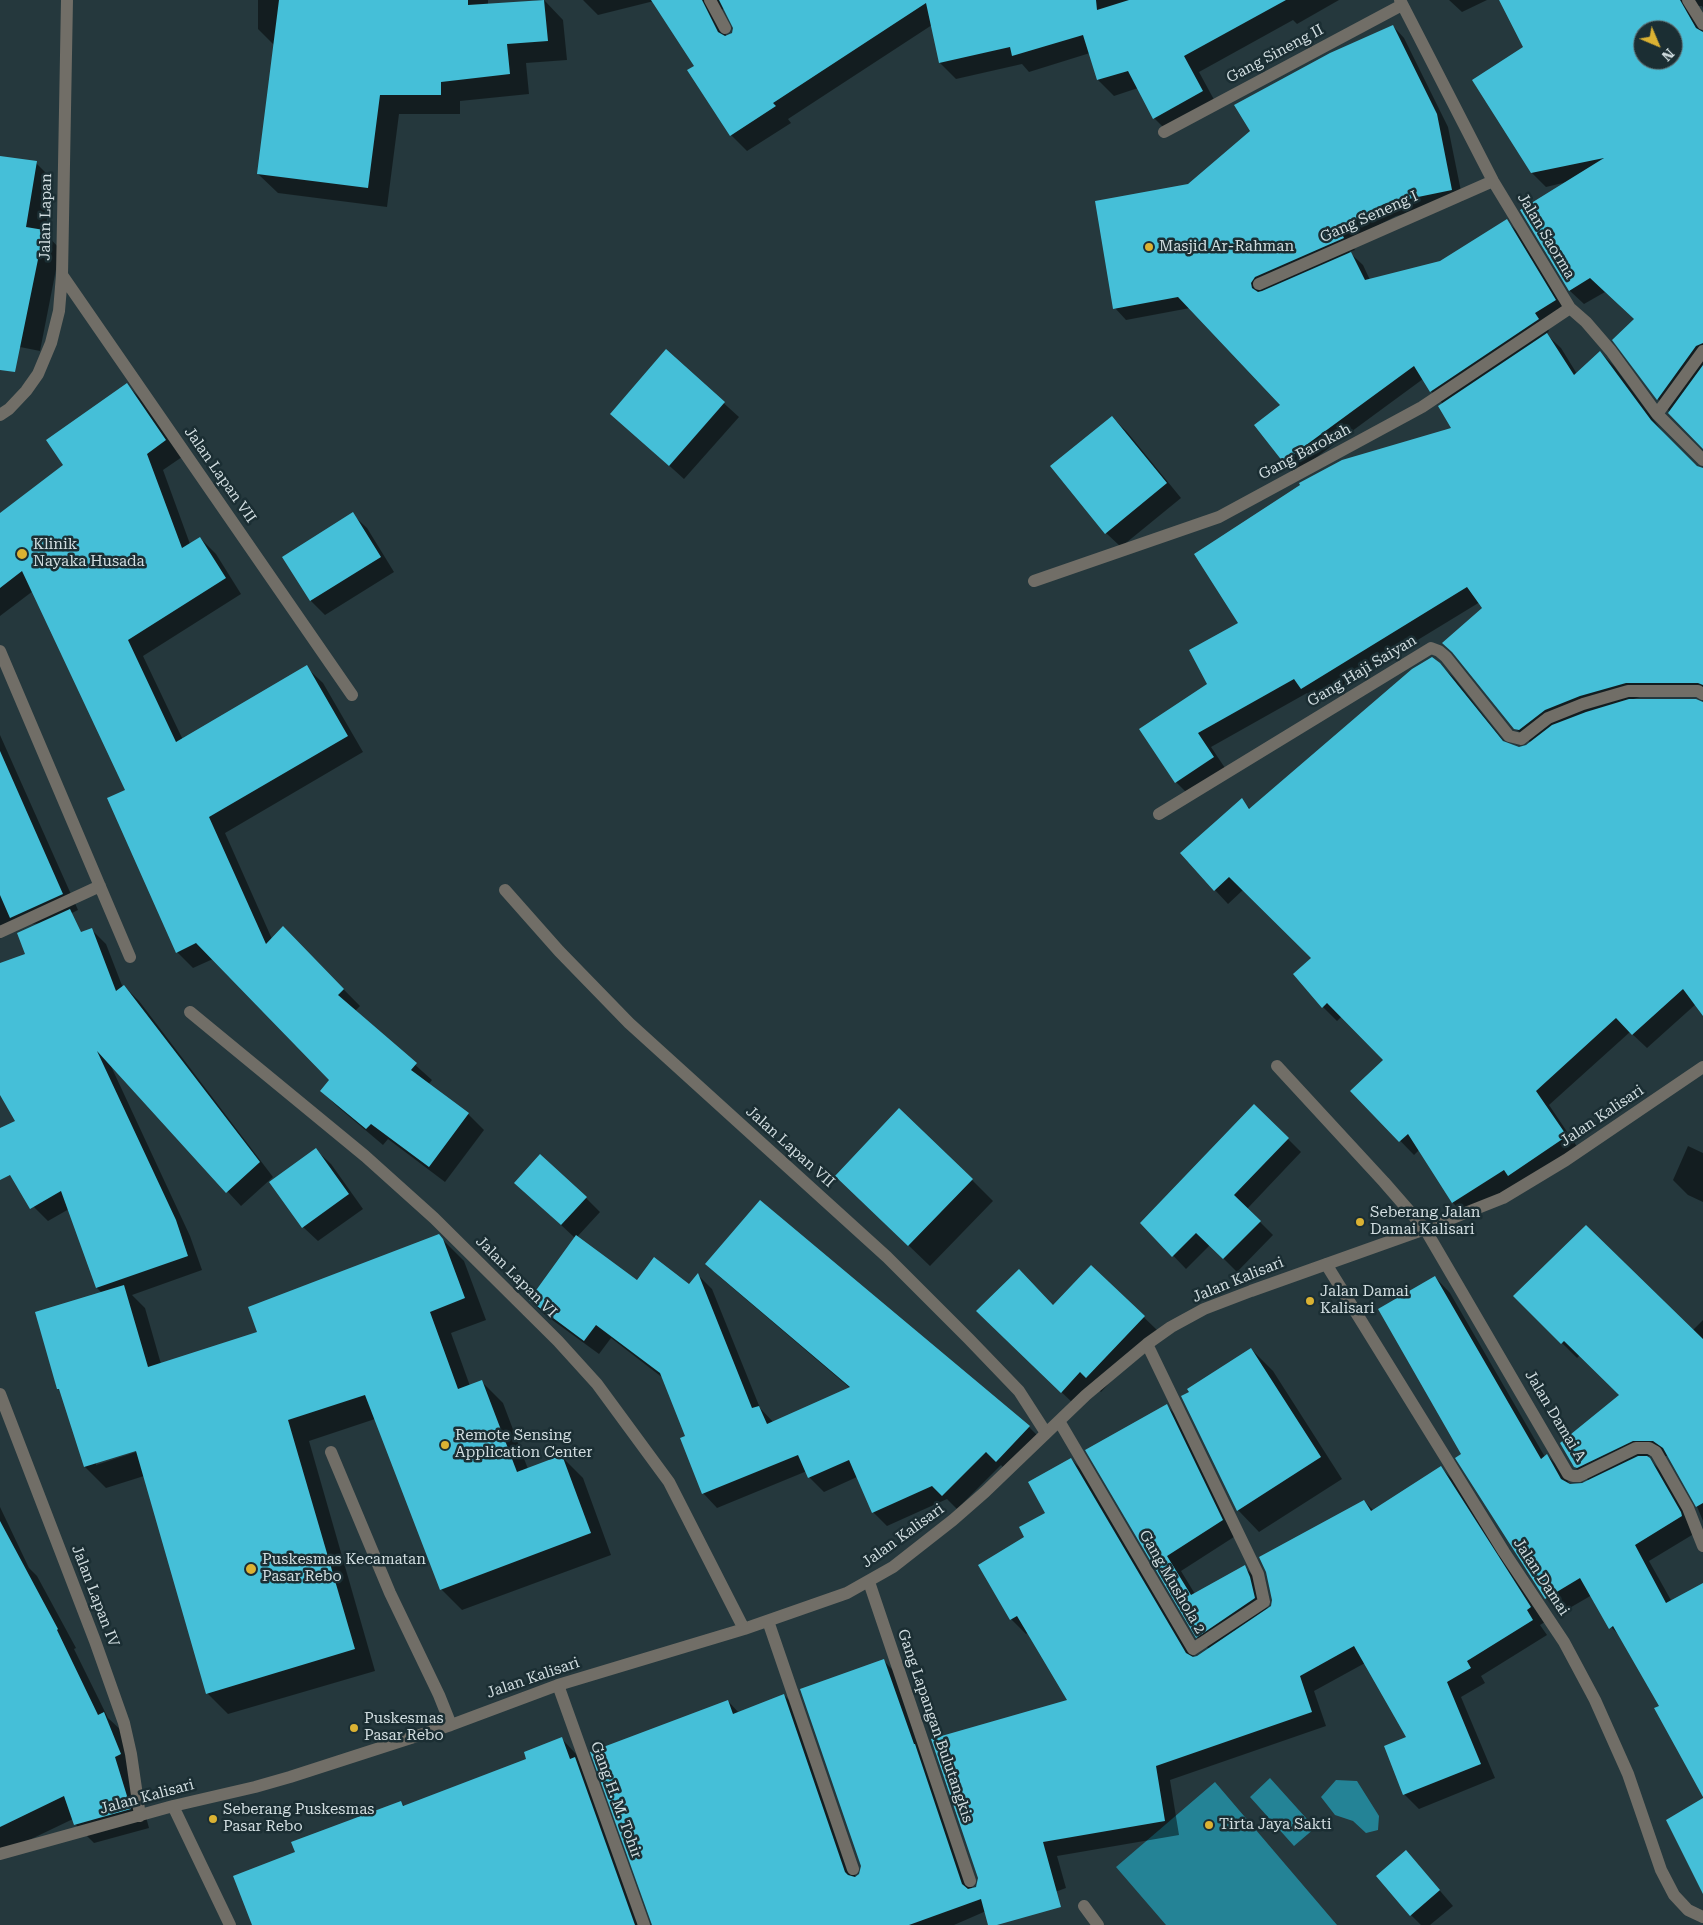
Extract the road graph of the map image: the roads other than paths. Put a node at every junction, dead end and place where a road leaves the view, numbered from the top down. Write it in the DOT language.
graph roads {
  1 [pos="67,0"];
  2 [pos="710,0"];
  3 [pos="1688,0"];
  4 [pos="1401,2"];
  5 [pos="1703,24"];
  6 [pos="725,28"];
  7 [pos="1164,132"];
  8 [pos="1493,180"];
  9 [pos="62,274"];
  10 [pos="1259,284"];
  11 [pos="1570,308"];
  12 [pos="1703,351"];
  13 [pos="0,414"];
  14 [pos="1657,414"];
  15 [pos="1703,460"];
  16 [pos="1034,581"];
  17 [pos="0,651"];
  18 [pos="1703,694"];
  19 [pos="352,695"];
  20 [pos="1159,814"];
  21 [pos="100,886"];
  22 [pos="505,890"];
  23 [pos="0,932"];
  24 [pos="130,957"];
  25 [pos="190,1012"];
  26 [pos="1277,1066"];
  27 [pos="1703,1066"];
  28 [pos="1424,1230"];
  29 [pos="1326,1264"];
  30 [pos="1147,1344"];
  31 [pos="0,1394"];
  32 [pos="1059,1421"];
  33 [pos="1046,1434"];
  34 [pos="331,1452"];
  35 [pos="1703,1546"];
  36 [pos="869,1582"];
  37 [pos="768,1621"];
  38 [pos="744,1629"];
  39 [pos="558,1685"];
  40 [pos="451,1725"];
  41 [pos="173,1806"];
  42 [pos="140,1816"];
  43 [pos="0,1854"];
  44 [pos="853,1869"];
  45 [pos="970,1881"];
  46 [pos="1084,1906"];
  47 [pos="1703,1917"];
  48 [pos="230,1925"];
  49 [pos="644,1925"];
  50 [pos="1098,1925"];
  1 -- 9 [label="street, Jalan Lapan"];
  2 -- 6 [label="street"];
  3 -- 5 [label="street"];
  4 -- 7 [label="street, Gang Sineng II"];
  4 -- 8 [label="street, Jalan Saorma"];
  8 -- 10 [label="street, Gang Seneng I"];
  8 -- 11 [label="street, Jalan Saorma"];
  9 -- 13 [label="street, Jalan Lapan"];
  9 -- 19 [label="street, Jalan Lapan VII"];
  11 -- 14 [label="street, Jalan Saorma"];
  11 -- 16 [label="street, Gang Barokah"];
  12 -- 14 [label="street"];
  14 -- 15 [label="street, Jalan Saorma"];
  17 -- 21 [label="street"];
  18 -- 20 [label="street, Gang Haji Saiyan"];
  21 -- 23 [label="street"];
  21 -- 24 [label="street"];
  22 -- 33 [label="street, Jalan Lapan VII"];
  25 -- 38 [label="street, Jalan Lapan VI"];
  26 -- 28 [label="street"];
  27 -- 28 [label="street, Jalan Kalisari"];
  28 -- 29 [label="street, Jalan Kalisari"];
  28 -- 35 [label="street, Jalan Damai A"];
  29 -- 30 [label="street, Jalan Kalisari"];
  29 -- 47 [label="street, Jalan Damai"];
  30 -- 32 [label="street, Jalan Kalisari"];
  30 -- 32 [label="street, Gang Mushola 2"];
  31 -- 42 [label="street, Jalan Lapan IV"];
  32 -- 33 [label="street, Jalan Kalisari"];
  33 -- 36 [label="street, Jalan Kalisari"];
  34 -- 40 [label="street"];
  36 -- 37 [label="street, Jalan Kalisari"];
  36 -- 45 [label="street, Gang Lapangan Bulutangkis"];
  37 -- 38 [label="street, Jalan Kalisari"];
  37 -- 44 [label="street"];
  38 -- 39 [label="street, Jalan Kalisari"];
  39 -- 40 [label="street, Jalan Kalisari"];
  39 -- 49 [label="street, Gang H. M. Tohir"];
  40 -- 41 [label="street, Jalan Kalisari"];
  41 -- 42 [label="street, Jalan Kalisari"];
  41 -- 48 [label="street"];
  42 -- 43 [label="street, Jalan Kalisari"];
  46 -- 50 [label="street"];
}
